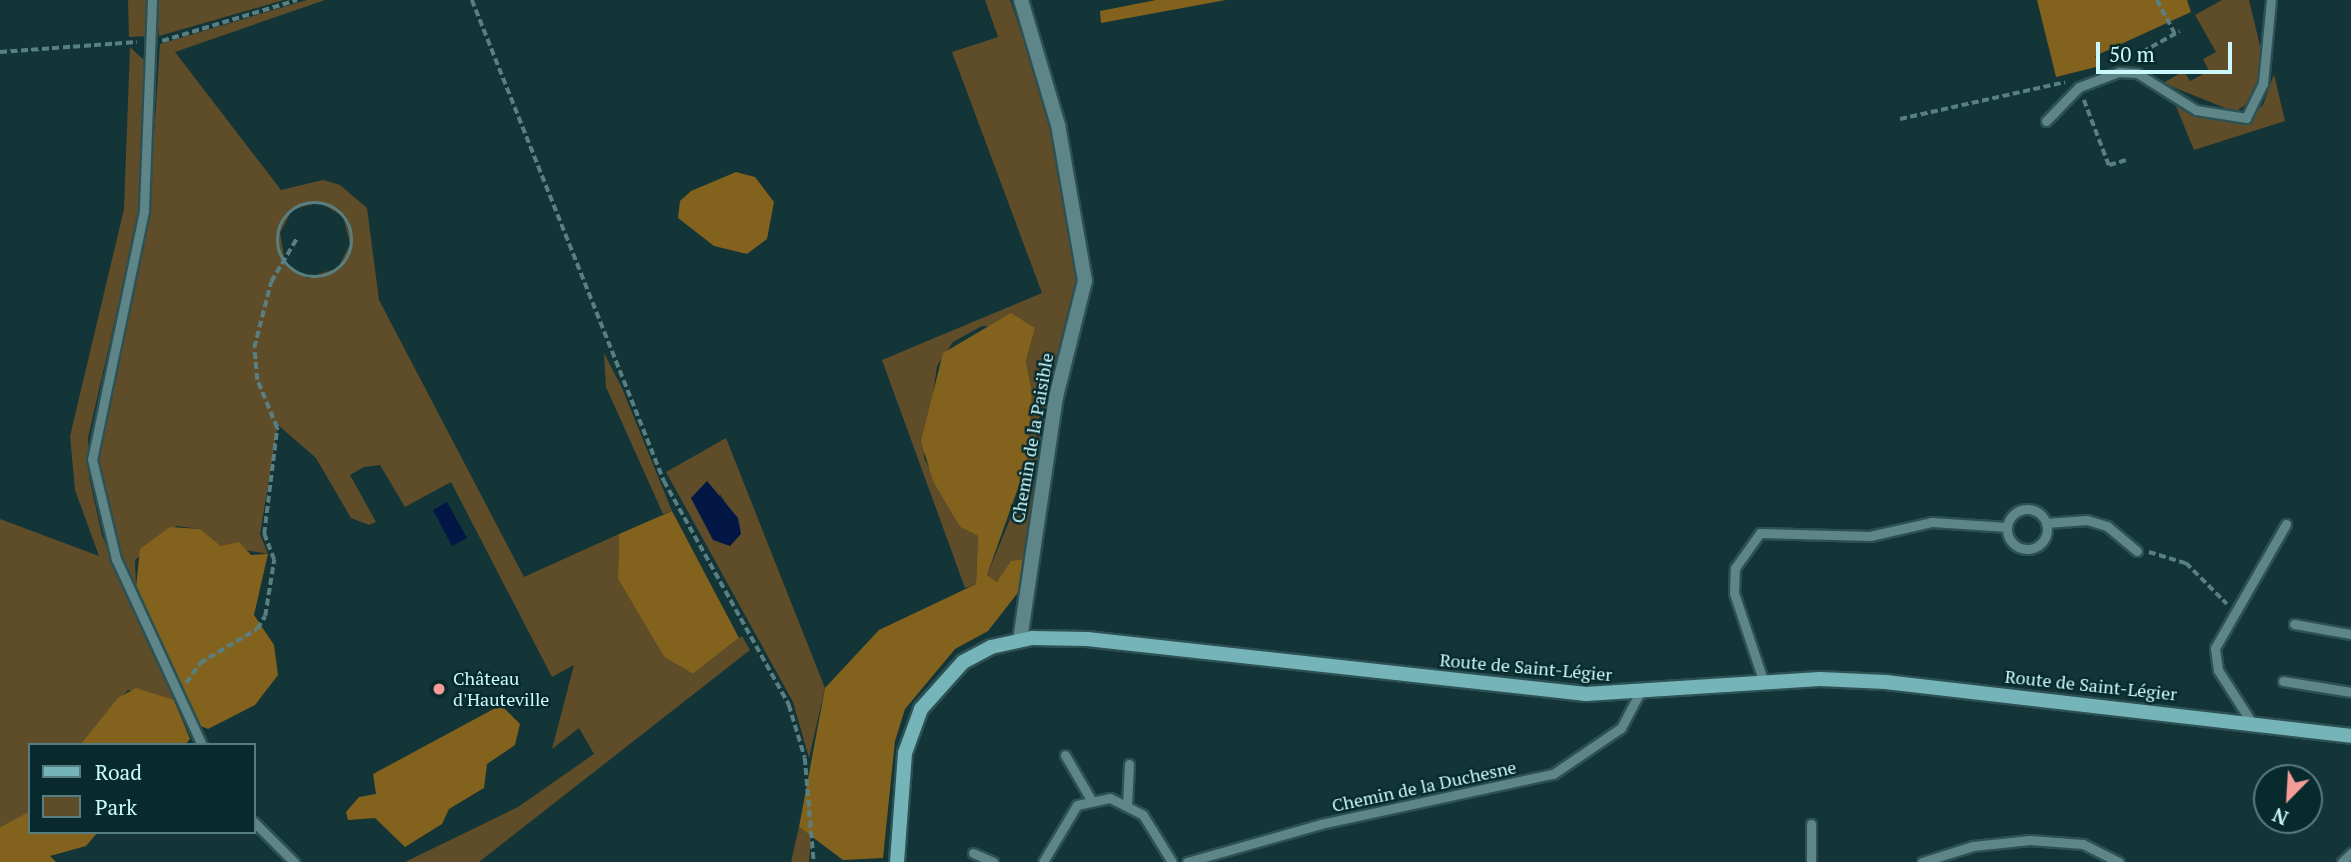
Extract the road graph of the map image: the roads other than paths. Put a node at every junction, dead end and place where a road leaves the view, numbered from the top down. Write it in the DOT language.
graph roads {
  1 [pos="152,0"];
  2 [pos="1021,0"];
  3 [pos="2271,0"];
  4 [pos="2046,121"];
  5 [pos="2046,523"];
  6 [pos="2286,524"];
  7 [pos="2007,527"];
  8 [pos="2137,551"];
  9 [pos="2294,624"];
  10 [pos="2351,635"];
  11 [pos="1020,640"];
  12 [pos="2283,681"];
  13 [pos="1763,683"];
  14 [pos="2351,692"];
  15 [pos="1639,694"];
  16 [pos="2252,723"];
  17 [pos="2351,736"];
  18 [pos="201,743"];
  19 [pos="1065,755"];
  20 [pos="1129,764"];
  21 [pos="1090,798"];
  22 [pos="1127,805"];
  23 [pos="256,824"];
  24 [pos="1811,824"];
  25 [pos="973,853"];
  26 [pos="2351,853"];
  27 [pos="294,862"];
  28 [pos="897,862"];
  29 [pos="993,862"];
  30 [pos="1044,862"];
  31 [pos="1172,862"];
  32 [pos="1187,862"];
  33 [pos="1811,862"];
  34 [pos="1922,862"];
  35 [pos="2119,862"];
  36 [pos="2342,862"];
  1 -- 18 [label="lane"];
  2 -- 11 [label="street, Chemin de la Paisible"];
  3 -- 4 [label="lane"];
  5 -- 7 [label="lane"];
  5 -- 7 [label="lane"];
  5 -- 8 [label="lane"];
  6 -- 16 [label="lane"];
  7 -- 13 [label="lane"];
  9 -- 10 [label="lane"];
  11 -- 15 [label="main road, Route de Saint-Légier"];
  11 -- 28 [label="main road, Route de Saint-Légier"];
  12 -- 14 [label="lane"];
  13 -- 15 [label="main road, Route de Saint-Légier"];
  13 -- 16 [label="main road, Route de Saint-Légier"];
  15 -- 32 [label="lane, Chemin de la Duchesne"];
  16 -- 17 [label="main road, Route de Saint-Légier"];
  19 -- 21 [label="lane"];
  20 -- 22 [label="lane"];
  21 -- 22 [label="lane"];
  21 -- 30 [label="lane"];
  22 -- 31 [label="lane"];
  23 -- 27 [label="lane"];
  24 -- 33 [label="lane"];
  25 -- 29 [label="lane"];
  26 -- 36 [label="lane"];
  34 -- 35 [label="lane"];
}
